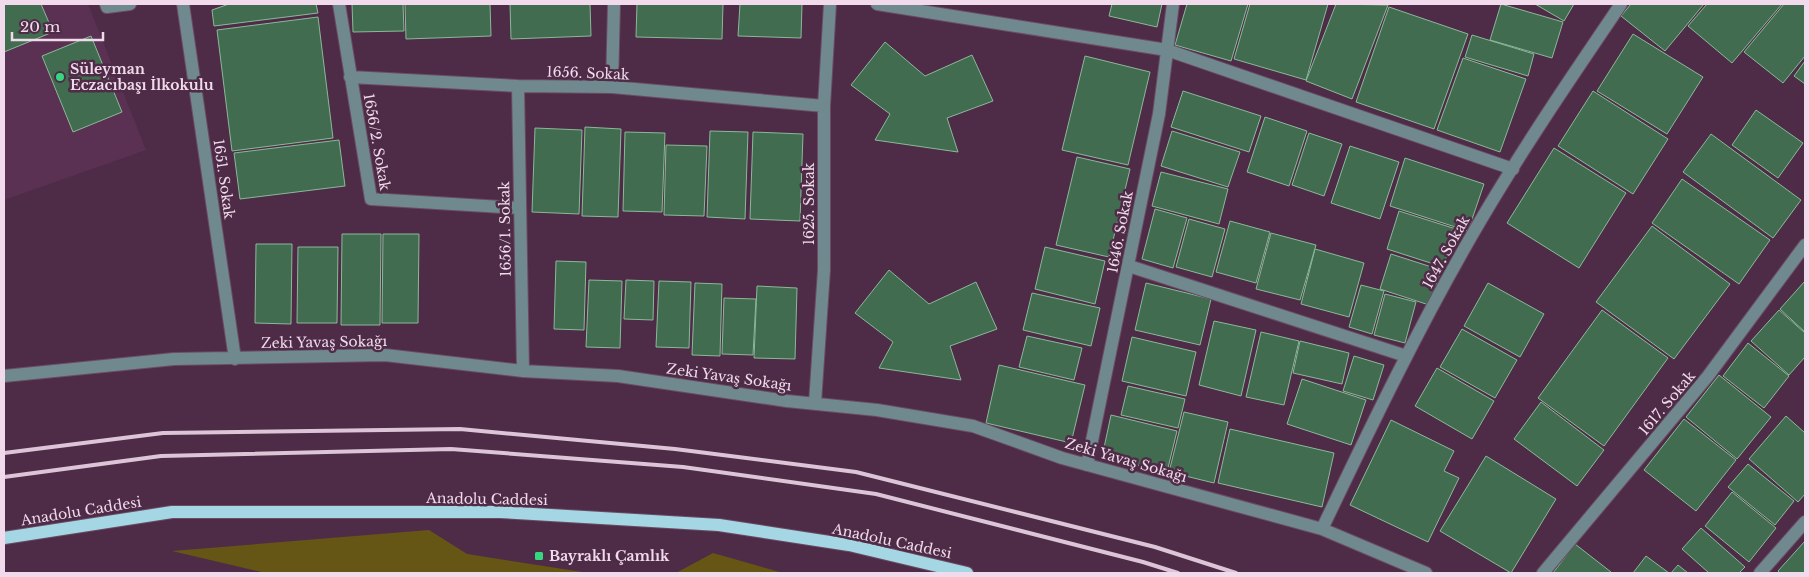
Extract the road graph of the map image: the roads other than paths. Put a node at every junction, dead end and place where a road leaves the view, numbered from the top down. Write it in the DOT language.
graph roads {
  1 [pos="106,4"];
  2 [pos="130,4"];
  3 [pos="183,4"];
  4 [pos="339,4"];
  5 [pos="614,4"];
  6 [pos="830,4"];
  7 [pos="877,4"];
  8 [pos="1172,4"];
  9 [pos="1621,4"];
  10 [pos="1167,50"];
  11 [pos="350,77"];
  12 [pos="518,86"];
  13 [pos="612,87"];
  14 [pos="824,106"];
  15 [pos="1513,169"];
  16 [pos="519,208"];
  17 [pos="1805,245"];
  18 [pos="1129,266"];
  19 [pos="1406,356"];
  20 [pos="235,359"];
  21 [pos="523,371"];
  22 [pos="4,376"];
  23 [pos="815,404"];
  24 [pos="1087,465"];
  25 [pos="1805,522"];
  26 [pos="1322,529"];
  27 [pos="4,538"];
  28 [pos="967,573"];
  29 [pos="1426,573"];
  30 [pos="1542,573"];
  31 [pos="1760,573"];
  1 -- 2 [label="street"];
  3 -- 20 [label="street, 1651. Sokak"];
  4 -- 11 [label="street, 1656/2. Sokak"];
  5 -- 13 [label="street"];
  6 -- 14 [label="street, 1625. Sokak"];
  7 -- 10 [label="street"];
  8 -- 10 [label="street, 1646. Sokak"];
  9 -- 15 [label="street, 1647. Sokak"];
  10 -- 15 [label="street"];
  10 -- 18 [label="street, 1646. Sokak"];
  11 -- 12 [label="street, 1656. Sokak"];
  11 -- 16 [label="street, 1656/2. Sokak"];
  12 -- 13 [label="street, 1656. Sokak"];
  12 -- 16 [label="street, 1656/1. Sokak"];
  13 -- 14 [label="street, 1656. Sokak"];
  14 -- 23 [label="street, 1625. Sokak"];
  15 -- 19 [label="street, 1647. Sokak"];
  16 -- 21 [label="street, 1656/1. Sokak"];
  17 -- 30 [label="street, 1617. Sokak"];
  18 -- 19 [label="street"];
  18 -- 24 [label="street, 1646. Sokak"];
  19 -- 26 [label="street, 1647. Sokak"];
  20 -- 21 [label="street, Zeki Yavaş Sokağı"];
  20 -- 22 [label="street, Zeki Yavaş Sokağı"];
  21 -- 23 [label="street, Zeki Yavaş Sokağı"];
  23 -- 24 [label="street, Zeki Yavaş Sokağı"];
  24 -- 26 [label="street, Zeki Yavaş Sokağı"];
  25 -- 31 [label="street"];
  26 -- 29 [label="street, Zeki Yavaş Sokağı"];
  27 -- 28 [label="main road, Anadolu Caddesi"];
}
